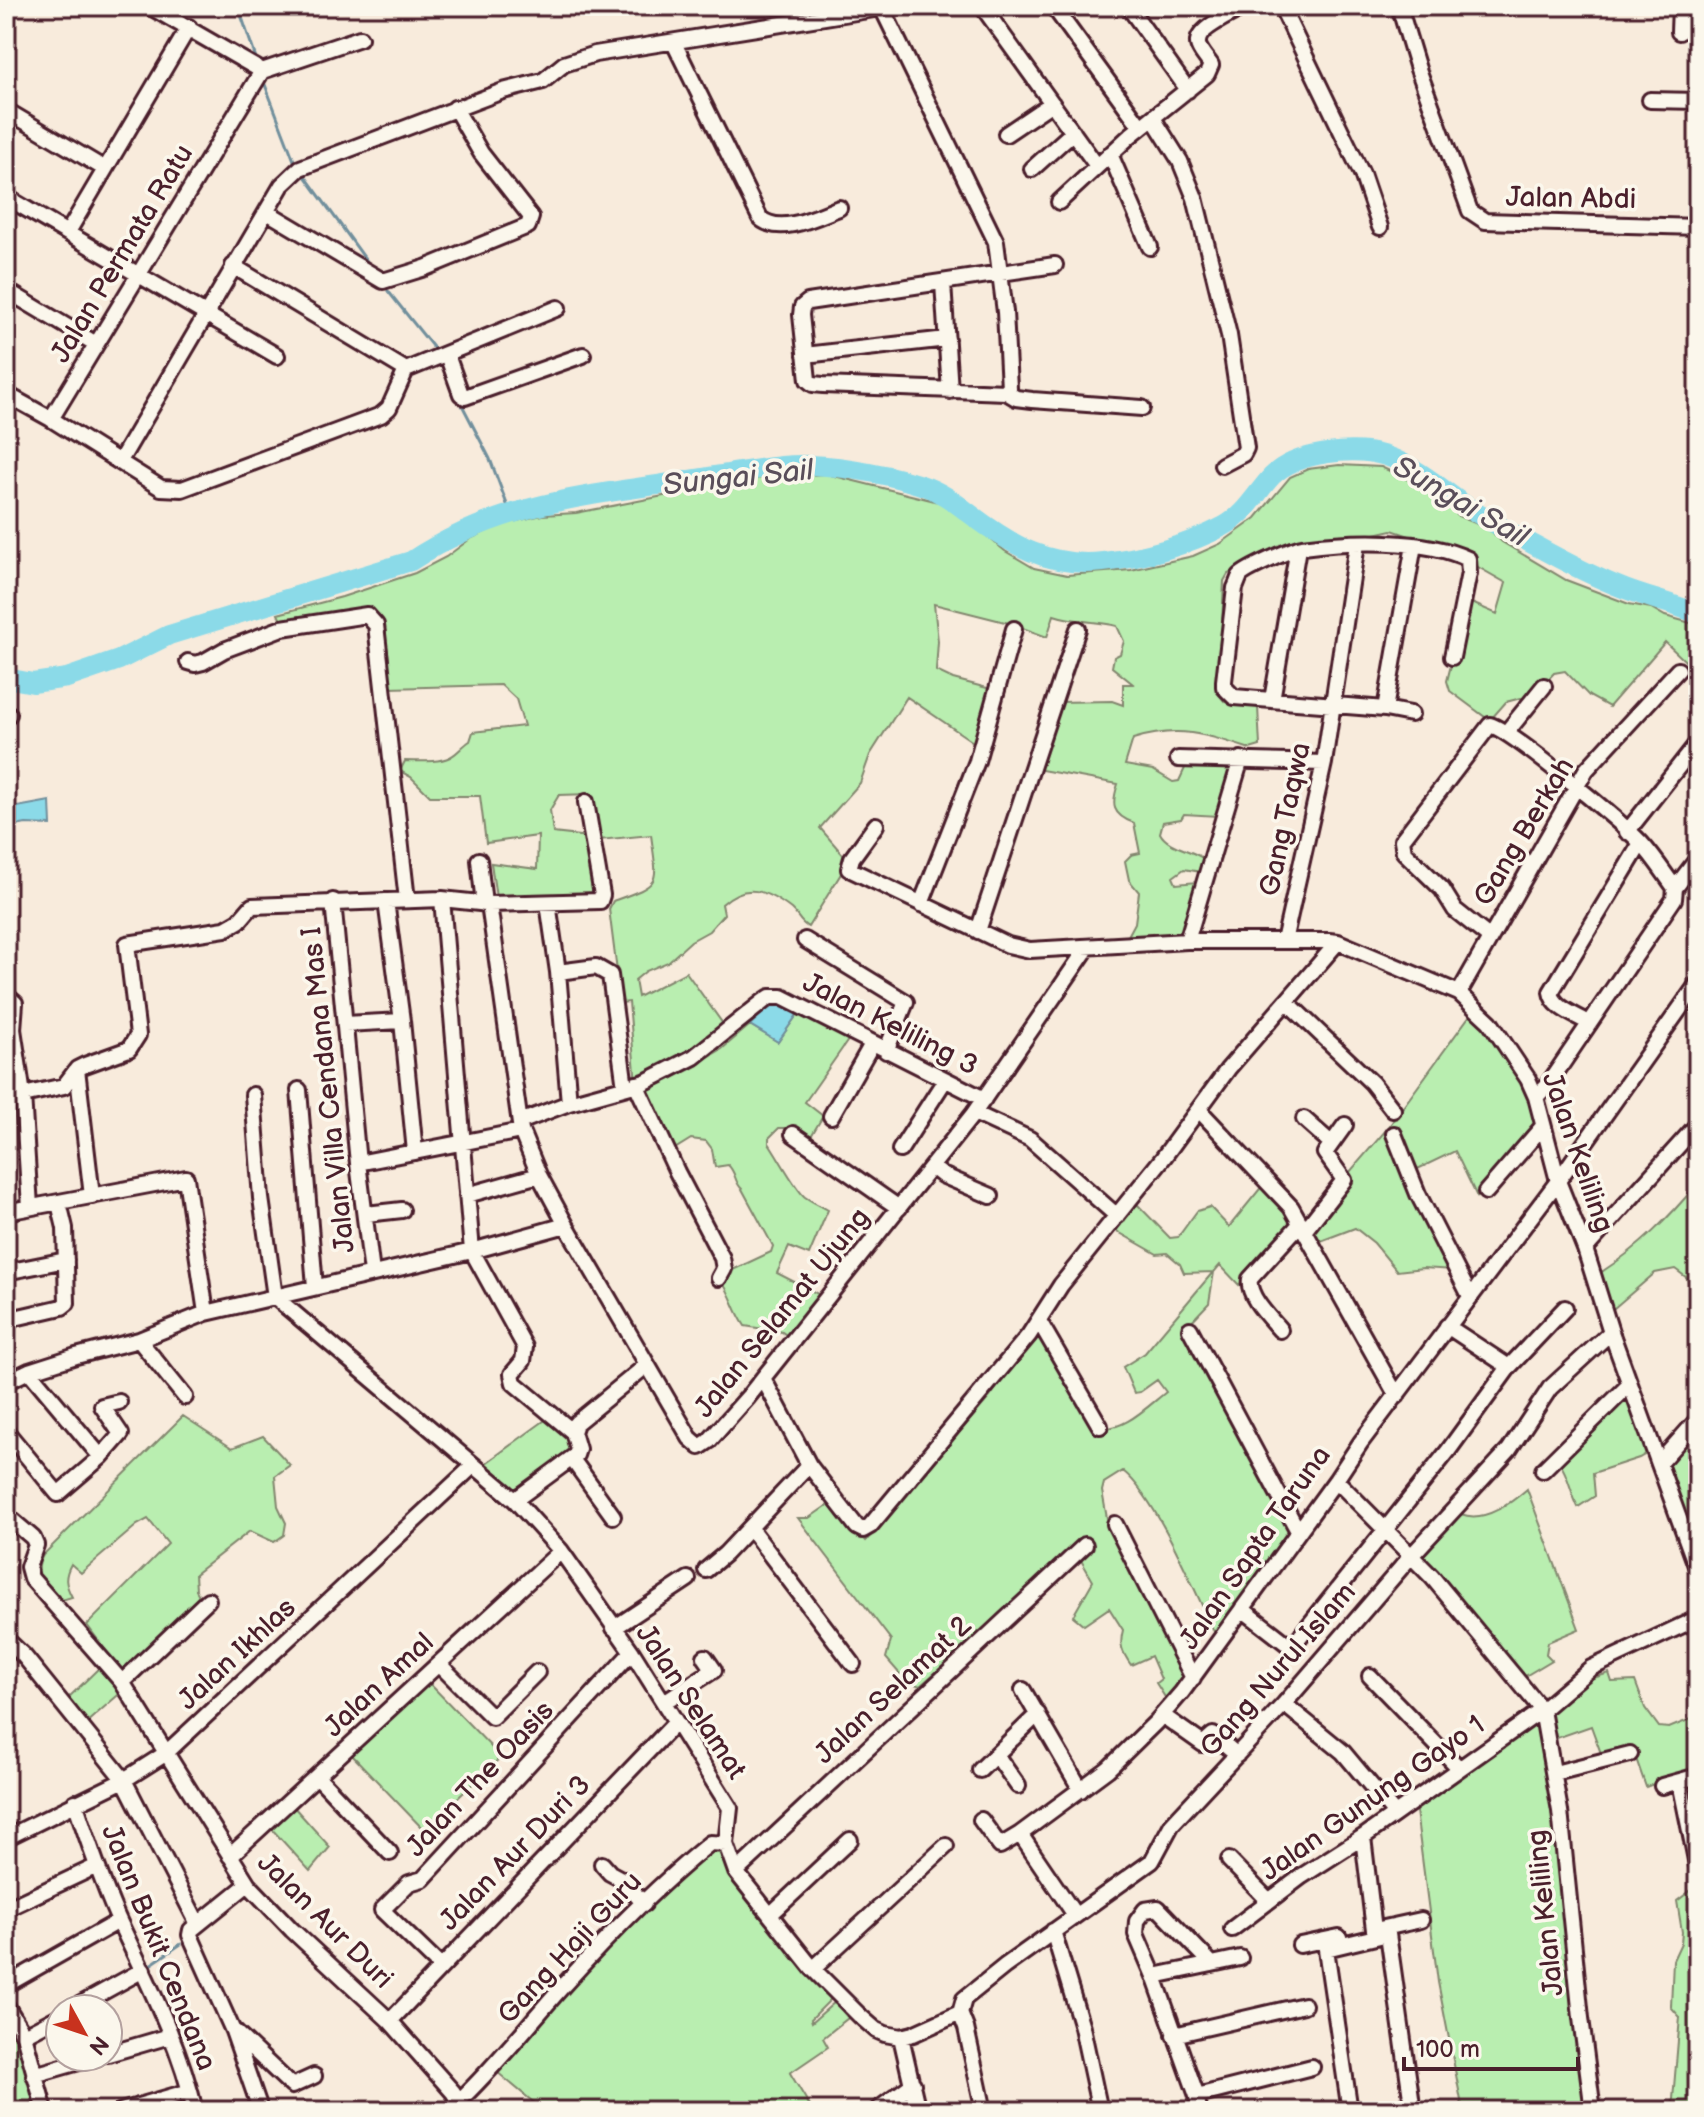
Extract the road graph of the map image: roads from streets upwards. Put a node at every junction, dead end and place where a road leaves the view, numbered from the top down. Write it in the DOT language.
graph roads {
  1 [pos="149,6"];
  2 [pos="982,6"];
  3 [pos="1053,6"];
  4 [pos="1128,6"];
  5 [pos="1246,6"];
  6 [pos="1281,6"];
  7 [pos="1399,6"];
  8 [pos="1680,6"];
  9 [pos="887,7"];
  10 [pos="189,27"];
  11 [pos="1679,32"];
  12 [pos="360,38"];
  13 [pos="674,43"];
  14 [pos="262,71"];
  15 [pos="1188,90"];
  16 [pos="1650,100"];
  17 [pos="1698,101"];
  18 [pos="1052,103"];
  19 [pos="455,108"];
  20 [pos="9,112"];
  21 [pos="1147,123"];
  22 [pos="1073,132"];
  23 [pos="1006,134"];
  24 [pos="1110,154"];
  25 [pos="1097,166"];
  26 [pos="105,169"];
  27 [pos="1032,169"];
  28 [pos="6,197"];
  29 [pos="1059,202"];
  30 [pos="839,208"];
  31 [pos="267,212"];
  32 [pos="1380,227"];
  33 [pos="1698,227"];
  34 [pos="68,232"];
  35 [pos="1150,247"];
  36 [pos="1055,265"];
  37 [pos="233,266"];
  38 [pos="138,275"];
  39 [pos="1000,275"];
  40 [pos="943,283"];
  41 [pos="6,290"];
  42 [pos="558,308"];
  43 [pos="205,315"];
  44 [pos="947,339"];
  45 [pos="96,344"];
  46 [pos="447,355"];
  47 [pos="583,355"];
  48 [pos="805,355"];
  49 [pos="277,356"];
  50 [pos="406,370"];
  51 [pos="950,391"];
  52 [pos="1006,392"];
  53 [pos="6,394"];
  54 [pos="1142,408"];
  55 [pos="51,419"];
  56 [pos="120,461"];
  57 [pos="1222,465"];
  58 [pos="1357,544"];
  59 [pos="1414,545"];
  60 [pos="1298,548"];
  61 [pos="1014,629"];
  62 [pos="1078,629"];
  63 [pos="1452,657"];
  64 [pos="188,662"];
  65 [pos="1678,670"];
  66 [pos="1544,686"];
  67 [pos="1272,700"];
  68 [pos="1334,707"];
  69 [pos="1385,709"];
  70 [pos="1411,714"];
  71 [pos="1506,733"];
  72 [pos="1698,742"];
  73 [pos="1178,759"];
  74 [pos="1241,759"];
  75 [pos="1324,763"];
  76 [pos="1575,787"];
  77 [pos="586,802"];
  78 [pos="876,825"];
  79 [pos="1627,832"];
  80 [pos="1641,843"];
  81 [pos="1698,858"];
  82 [pos="479,860"];
  83 [pos="1675,888"];
  84 [pos="442,899"];
  85 [pos="407,900"];
  86 [pos="333,901"];
  87 [pos="386,901"];
  88 [pos="548,903"];
  89 [pos="486,904"];
  90 [pos="921,904"];
  91 [pos="978,931"];
  92 [pos="1490,938"];
  93 [pos="805,940"];
  94 [pos="1187,941"];
  95 [pos="1284,941"];
  96 [pos="1338,942"];
  97 [pos="1088,947"];
  98 [pos="558,972"];
  99 [pos="1698,983"];
  100 [pos="1459,993"];
  101 [pos="6,995"];
  102 [pos="1287,1002"];
  103 [pos="402,1021"];
  104 [pos="1589,1023"];
  105 [pos="345,1024"];
  106 [pos="872,1044"];
  107 [pos="886,1051"];
  108 [pos="77,1069"];
  109 [pos="945,1080"];
  110 [pos="630,1086"];
  111 [pos="299,1090"];
  112 [pos="23,1095"];
  113 [pos="253,1095"];
  114 [pos="1536,1097"];
  115 [pos="984,1099"];
  116 [pos="569,1103"];
  117 [pos="1199,1110"];
  118 [pos="1393,1110"];
  119 [pos="974,1113"];
  120 [pos="831,1116"];
  121 [pos="1304,1119"];
  122 [pos="1698,1124"];
  123 [pos="1345,1125"];
  124 [pos="520,1126"];
  125 [pos="1543,1126"];
  126 [pos="793,1134"];
  127 [pos="1394,1134"];
  128 [pos="461,1142"];
  129 [pos="1331,1143"];
  130 [pos="900,1150"];
  131 [pos="415,1152"];
  132 [pos="358,1163"];
  133 [pos="932,1167"];
  134 [pos="539,1175"];
  135 [pos="1558,1181"];
  136 [pos="1486,1192"];
  137 [pos="467,1195"];
  138 [pos="92,1196"];
  139 [pos="991,1196"];
  140 [pos="59,1203"];
  141 [pos="30,1207"];
  142 [pos="899,1208"];
  143 [pos="402,1210"];
  144 [pos="6,1212"];
  145 [pos="366,1214"];
  146 [pos="1117,1216"];
  147 [pos="566,1225"];
  148 [pos="1303,1226"];
  149 [pos="1585,1249"];
  150 [pos="472,1251"];
  151 [pos="66,1260"];
  152 [pos="6,1272"];
  153 [pos="372,1273"];
  154 [pos="719,1278"];
  155 [pos="315,1287"];
  156 [pos="1470,1296"];
  157 [pos="275,1297"];
  158 [pos="1565,1308"];
  159 [pos="206,1313"];
  160 [pos="6,1320"];
  161 [pos="1039,1321"];
  162 [pos="1447,1326"];
  163 [pos="1190,1329"];
  164 [pos="1280,1330"];
  165 [pos="1611,1332"];
  166 [pos="139,1340"];
  167 [pos="647,1365"];
  168 [pos="1509,1367"];
  169 [pos="29,1371"];
  170 [pos="763,1378"];
  171 [pos="6,1382"];
  172 [pos="1630,1384"];
  173 [pos="1397,1396"];
  174 [pos="185,1397"];
  175 [pos="119,1402"];
  176 [pos="1698,1419"];
  177 [pos="1100,1426"];
  178 [pos="573,1432"];
  179 [pos="7,1435"];
  180 [pos="101,1457"];
  181 [pos="572,1459"];
  182 [pos="1660,1462"];
  183 [pos="809,1465"];
  184 [pos="473,1466"];
  185 [pos="1557,1470"];
  186 [pos="1336,1480"];
  187 [pos="515,1500"];
  188 [pos="6,1515"];
  189 [pos="613,1516"];
  190 [pos="1115,1524"];
  191 [pos="750,1528"];
  192 [pos="1386,1528"];
  193 [pos="1298,1531"];
  194 [pos="1085,1545"];
  195 [pos="561,1551"];
  196 [pos="1412,1555"];
  197 [pos="706,1570"];
  198 [pos="1698,1571"];
  199 [pos="688,1579"];
  200 [pos="208,1600"];
  201 [pos="1242,1609"];
  202 [pos="1698,1618"];
  203 [pos="614,1628"];
  204 [pos="6,1639"];
  205 [pos="632,1652"];
  206 [pos="705,1657"];
  207 [pos="439,1664"];
  208 [pos="853,1664"];
  209 [pos="537,1672"];
  210 [pos="1370,1676"];
  211 [pos="1193,1678"];
  212 [pos="122,1682"];
  213 [pos="1023,1690"];
  214 [pos="664,1702"];
  215 [pos="1284,1704"];
  216 [pos="1542,1710"];
  217 [pos="1038,1714"];
  218 [pos="1162,1715"];
  219 [pos="676,1722"];
  220 [pos="165,1754"];
  221 [pos="1630,1754"];
  222 [pos="1237,1755"];
  223 [pos="997,1756"];
  224 [pos="1459,1768"];
  225 [pos="980,1770"];
  226 [pos="1555,1773"];
  227 [pos="317,1776"];
  228 [pos="1698,1776"];
  229 [pos="124,1780"];
  230 [pos="1680,1782"];
  231 [pos="1018,1786"];
  232 [pos="1662,1786"];
  233 [pos="1081,1790"];
  234 [pos="75,1802"];
  235 [pos="1395,1814"];
  236 [pos="981,1820"];
  237 [pos="1020,1834"];
  238 [pos="1363,1837"];
  239 [pos="6,1838"];
  240 [pos="850,1840"];
  241 [pos="726,1844"];
  242 [pos="946,1846"];
  243 [pos="390,1853"];
  244 [pos="230,1856"];
  245 [pos="1229,1860"];
  246 [pos="602,1864"];
  247 [pos="1697,1865"];
  248 [pos="97,1866"];
  249 [pos="736,1872"];
  250 [pos="248,1884"];
  251 [pos="1269,1901"];
  252 [pos="644,1904"];
  253 [pos="6,1909"];
  254 [pos="770,1915"];
  255 [pos="1075,1915"];
  256 [pos="1421,1920"];
  257 [pos="119,1921"];
  258 [pos="198,1924"];
  259 [pos="1232,1929"];
  260 [pos="1053,1931"];
  261 [pos="1377,1932"];
  262 [pos="1300,1945"];
  263 [pos="1240,1958"];
  264 [pos="1212,1964"];
  265 [pos="440,1966"];
  266 [pos="813,1969"];
  267 [pos="143,1970"];
  268 [pos="1154,1976"];
  269 [pos="6,1985"];
  270 [pos="101,1993"];
  271 [pos="6,2005"];
  272 [pos="1304,2005"];
  273 [pos="960,2013"];
  274 [pos="390,2021"];
  275 [pos="44,2024"];
  276 [pos="233,2031"];
  277 [pos="24,2035"];
  278 [pos="1174,2035"];
  279 [pos="170,2036"];
  280 [pos="901,2037"];
  281 [pos="124,2049"];
  282 [pos="271,2064"];
  283 [pos="1312,2067"];
  284 [pos="44,2072"];
  285 [pos="34,2075"];
  286 [pos="314,2076"];
  287 [pos="249,2077"];
  288 [pos="913,2084"];
  289 [pos="190,2091"];
  290 [pos="1197,2096"];
  291 [pos="258,2103"];
  292 [pos="462,2106"];
  293 [pos="45,2111"];
  294 [pos="121,2111"];
  295 [pos="195,2111"];
  296 [pos="876,2111"];
  297 [pos="918,2111"];
  298 [pos="984,2111"];
  299 [pos="1100,2111"];
  300 [pos="1199,2111"];
  301 [pos="1350,2111"];
  302 [pos="1413,2111"];
  303 [pos="1593,2111"];
  1 -- 10 [label="street"];
  2 -- 18 [label="street"];
  3 -- 21 [label="street"];
  4 -- 15 [label="street"];
  5 -- 15 [label="street"];
  6 -- 32 [label="street"];
  7 -- 33 [label="street, Jalan Abdi"];
  8 -- 11 [label="street"];
  9 -- 13 [label="street"];
  9 -- 39 [label="street"];
  10 -- 14 [label="street"];
  10 -- 26 [label="street"];
  12 -- 14 [label="street"];
  13 -- 19 [label="street"];
  13 -- 30 [label="street"];
  14 -- 38 [label="street, Jalan Permata Ratu"];
  15 -- 21 [label="street"];
  16 -- 17 [label="street"];
  18 -- 22 [label="street"];
  18 -- 23 [label="street"];
  19 -- 31 [label="street"];
  19 -- 31 [label="street"];
  20 -- 26 [label="street"];
  21 -- 24 [label="street"];
  21 -- 57 [label="street"];
  22 -- 25 [label="street"];
  22 -- 27 [label="street"];
  24 -- 25 [label="street"];
  24 -- 35 [label="street"];
  25 -- 29 [label="street"];
  26 -- 34 [label="street"];
  28 -- 34 [label="street"];
  31 -- 37 [label="street"];
  34 -- 38 [label="street"];
  36 -- 39 [label="street"];
  37 -- 43 [label="street"];
  37 -- 50 [label="street"];
  38 -- 43 [label="street"];
  38 -- 45 [label="street, Jalan Permata Ratu"];
  39 -- 40 [label="street"];
  39 -- 52 [label="street"];
  40 -- 44 [label="street"];
  40 -- 48 [label="street"];
  41 -- 45 [label="street"];
  42 -- 46 [label="street"];
  43 -- 49 [label="street"];
  43 -- 56 [label="street"];
  44 -- 48 [label="street"];
  44 -- 51 [label="street"];
  45 -- 55 [label="street, Jalan Permata Ratu"];
  46 -- 47 [label="street"];
  46 -- 50 [label="street"];
  48 -- 51 [label="street"];
  50 -- 56 [label="street"];
  51 -- 52 [label="street"];
  52 -- 54 [label="street"];
  53 -- 55 [label="street"];
  55 -- 56 [label="street"];
  58 -- 59 [label="street"];
  58 -- 60 [label="street"];
  58 -- 68 [label="street, Gang Taqwa"];
  59 -- 63 [label="street"];
  59 -- 69 [label="street"];
  60 -- 67 [label="street"];
  60 -- 67 [label="street"];
  61 -- 90 [label="street"];
  62 -- 91 [label="street"];
  64 -- 85 [label="street"];
  65 -- 76 [label="street, Gang Berkah"];
  66 -- 71 [label="street"];
  67 -- 68 [label="street"];
  68 -- 69 [label="street"];
  68 -- 75 [label="street, Gang Taqwa"];
  69 -- 70 [label="street"];
  71 -- 76 [label="street"];
  71 -- 92 [label="street"];
  72 -- 79 [label="street"];
  73 -- 74 [label="street"];
  74 -- 75 [label="street"];
  74 -- 94 [label="street"];
  75 -- 95 [label="street, Gang Taqwa"];
  76 -- 79 [label="street"];
  76 -- 92 [label="street, Gang Berkah"];
  77 -- 88 [label="street"];
  78 -- 90 [label="street, Jalan Keliling"];
  79 -- 80 [label="street"];
  80 -- 83 [label="street"];
  80 -- 104 [label="street"];
  81 -- 83 [label="street"];
  82 -- 89 [label="street, Jalan Selamat Ujung"];
  83 -- 104 [label="street"];
  84 -- 85 [label="street"];
  84 -- 89 [label="street"];
  84 -- 128 [label="street"];
  85 -- 87 [label="street"];
  86 -- 87 [label="street"];
  86 -- 105 [label="street, Jalan Villa Cendana Mas I"];
  86 -- 108 [label="street"];
  87 -- 103 [label="street"];
  88 -- 89 [label="street"];
  88 -- 98 [label="street"];
  89 -- 124 [label="street, Jalan Selamat Ujung"];
  90 -- 91 [label="street, Jalan Keliling"];
  91 -- 97 [label="street, Jalan Keliling"];
  92 -- 100 [label="street, Gang Berkah"];
  93 -- 107 [label="street"];
  94 -- 95 [label="street, Jalan Keliling"];
  94 -- 97 [label="street, Jalan Keliling"];
  95 -- 96 [label="street, Jalan Keliling"];
  96 -- 100 [label="street, Jalan Keliling"];
  96 -- 102 [label="street"];
  97 -- 115 [label="street, Jalan Selamat Ujung"];
  98 -- 110 [label="street"];
  98 -- 116 [label="street"];
  99 -- 135 [label="street, Jalan Sapta Taruna"];
  100 -- 114 [label="street, Jalan Keliling"];
  101 -- 112 [label="street"];
  102 -- 117 [label="street"];
  102 -- 118 [label="street"];
  103 -- 105 [label="street"];
  103 -- 131 [label="street"];
  104 -- 114 [label="street"];
  105 -- 132 [label="street, Jalan Villa Cendana Mas I"];
  106 -- 107 [label="street, Jalan Keliling 3"];
  106 -- 110 [label="street, Jalan Keliling 3"];
  106 -- 120 [label="street"];
  107 -- 109 [label="street, Jalan Keliling 3"];
  108 -- 112 [label="street"];
  108 -- 138 [label="street"];
  109 -- 115 [label="street, Jalan Keliling 3"];
  109 -- 130 [label="street"];
  110 -- 116 [label="street, Jalan Keliling 3"];
  110 -- 154 [label="street"];
  111 -- 155 [label="street"];
  112 -- 141 [label="street"];
  113 -- 157 [label="street"];
  114 -- 125 [label="street, Jalan Keliling"];
  115 -- 119 [label="street, Jalan Selamat Ujung"];
  116 -- 124 [label="street, Jalan Keliling 3"];
  117 -- 146 [label="street"];
  117 -- 148 [label="street"];
  119 -- 133 [label="street, Jalan Selamat Ujung"];
  119 -- 146 [label="street"];
  121 -- 129 [label="street"];
  122 -- 149 [label="street"];
  123 -- 129 [label="street"];
  124 -- 128 [label="street, Jalan Keliling 3"];
  124 -- 134 [label="street, Jalan Selamat Ujung"];
  125 -- 135 [label="street, Jalan Keliling"];
  125 -- 136 [label="street"];
  126 -- 142 [label="street"];
  127 -- 156 [label="street"];
  128 -- 131 [label="street, Jalan Keliling 3"];
  128 -- 137 [label="street"];
  129 -- 148 [label="street"];
  131 -- 132 [label="street, Jalan Keliling 3"];
  132 -- 145 [label="street, Jalan Villa Cendana Mas I"];
  133 -- 139 [label="street"];
  133 -- 142 [label="street, Jalan Selamat Ujung"];
  134 -- 137 [label="street"];
  134 -- 147 [label="street, Jalan Selamat Ujung"];
  135 -- 149 [label="street, Jalan Keliling"];
  135 -- 156 [label="street, Jalan Sapta Taruna"];
  137 -- 150 [label="street"];
  138 -- 140 [label="street"];
  138 -- 159 [label="street"];
  140 -- 141 [label="street"];
  140 -- 151 [label="street"];
  141 -- 144 [label="street"];
  142 -- 170 [label="street, Jalan Selamat Ujung"];
  143 -- 145 [label="street"];
  145 -- 153 [label="street, Jalan Villa Cendana Mas I"];
  146 -- 161 [label="street"];
  147 -- 150 [label="street"];
  147 -- 167 [label="street, Jalan Selamat Ujung"];
  148 -- 164 [label="street"];
  148 -- 173 [label="street"];
  149 -- 165 [label="street, Jalan Keliling"];
  150 -- 153 [label="street"];
  150 -- 178 [label="street"];
  151 -- 152 [label="street"];
  151 -- 160 [label="street"];
  153 -- 155 [label="street"];
  155 -- 157 [label="street"];
  156 -- 162 [label="street, Jalan Sapta Taruna"];
  157 -- 159 [label="street"];
  157 -- 184 [label="street, Jalan Selamat"];
  158 -- 168 [label="street"];
  159 -- 166 [label="street"];
  161 -- 177 [label="street"];
  161 -- 183 [label="street"];
  162 -- 168 [label="street"];
  162 -- 173 [label="street, Jalan Sapta Taruna"];
  163 -- 193 [label="street"];
  165 -- 172 [label="street, Jalan Keliling"];
  165 -- 196 [label="street, Gang Nurul Islam"];
  166 -- 169 [label="street"];
  166 -- 174 [label="street"];
  167 -- 170 [label="street, Jalan Selamat Ujung"];
  167 -- 178 [label="street"];
  168 -- 192 [label="street"];
  169 -- 171 [label="street"];
  169 -- 180 [label="street"];
  170 -- 183 [label="street"];
  172 -- 182 [label="street, Jalan Keliling"];
  172 -- 185 [label="street"];
  173 -- 186 [label="street, Jalan Sapta Taruna"];
  175 -- 180 [label="street"];
  176 -- 182 [label="street"];
  178 -- 181 [label="street"];
  179 -- 180 [label="street"];
  181 -- 187 [label="street"];
  181 -- 189 [label="street"];
  182 -- 198 [label="street, Jalan Keliling"];
  183 -- 191 [label="street"];
  184 -- 187 [label="street, Jalan Selamat"];
  184 -- 220 [label="street, Jalan Ikhlas"];
  186 -- 192 [label="street, Jalan Keliling"];
  186 -- 193 [label="street, Jalan Sapta Taruna"];
  187 -- 195 [label="street, Jalan Selamat"];
  188 -- 212 [label="street, Jalan Aur Duri"];
  190 -- 211 [label="street"];
  191 -- 197 [label="street"];
  191 -- 208 [label="street"];
  192 -- 196 [label="street, Jalan Keliling"];
  192 -- 201 [label="street"];
  193 -- 201 [label="street, Jalan Sapta Taruna"];
  194 -- 249 [label="street, Jalan Selamat 2"];
  195 -- 203 [label="street, Jalan Selamat"];
  195 -- 207 [label="street, Jalan Amal"];
  196 -- 215 [label="street, Gang Nurul Islam"];
  196 -- 216 [label="street, Jalan Keliling"];
  199 -- 203 [label="street"];
  200 -- 212 [label="street"];
  201 -- 211 [label="street, Jalan Sapta Taruna"];
  202 -- 216 [label="street"];
  203 -- 205 [label="street, Jalan Selamat"];
  204 -- 229 [label="street"];
  205 -- 214 [label="street, Jalan Selamat"];
  205 -- 265 [label="street, Jalan The Oasis"];
  206 -- 214 [label="street"];
  207 -- 209 [label="street"];
  207 -- 227 [label="street, Jalan Amal"];
  210 -- 224 [label="street"];
  211 -- 218 [label="street, Jalan Sapta Taruna"];
  212 -- 220 [label="street, Jalan Aur Duri"];
  213 -- 217 [label="street"];
  214 -- 219 [label="street, Jalan Selamat"];
  215 -- 222 [label="street, Gang Nurul Islam"];
  215 -- 235 [label="street"];
  216 -- 224 [label="street, Jalan Gunung Gayo 1"];
  216 -- 226 [label="street, Jalan Keliling"];
  217 -- 223 [label="street"];
  217 -- 233 [label="street"];
  218 -- 222 [label="street"];
  218 -- 233 [label="street, Jalan Sapta Taruna"];
  219 -- 241 [label="street, Jalan Selamat"];
  219 -- 265 [label="street, Jalan Aur Duri 3"];
  220 -- 229 [label="street, Jalan Ikhlas"];
  220 -- 244 [label="street, Jalan Aur Duri"];
  221 -- 226 [label="street"];
  222 -- 255 [label="street, Gang Nurul Islam"];
  223 -- 225 [label="street"];
  223 -- 231 [label="street"];
  224 -- 235 [label="street, Jalan Gunung Gayo 1"];
  226 -- 303 [label="street, Jalan Keliling"];
  227 -- 243 [label="street"];
  227 -- 244 [label="street, Jalan Amal"];
  228 -- 230 [label="street"];
  229 -- 234 [label="street, Jalan Ikhlas"];
  229 -- 258 [label="street"];
  230 -- 232 [label="street"];
  230 -- 247 [label="street"];
  233 -- 237 [label="street, Jalan Sapta Taruna"];
  234 -- 239 [label="street, Jalan Ikhlas"];
  234 -- 248 [label="street, Jalan Bukit Cendana"];
  235 -- 238 [label="street, Jalan Gunung Gayo 1"];
  236 -- 237 [label="street"];
  237 -- 255 [label="street"];
  238 -- 251 [label="street, Jalan Gunung Gayo 1"];
  238 -- 261 [label="street"];
  240 -- 254 [label="street"];
  241 -- 249 [label="street, Jalan Selamat"];
  241 -- 252 [label="street, Gang Haji Guru"];
  242 -- 266 [label="street"];
  244 -- 250 [label="street, Jalan Aur Duri"];
  245 -- 251 [label="street"];
  246 -- 252 [label="street"];
  248 -- 253 [label="street"];
  248 -- 257 [label="street, Jalan Bukit Cendana"];
  249 -- 254 [label="street, Jalan Selamat"];
  250 -- 258 [label="street"];
  250 -- 274 [label="street, Jalan Aur Duri"];
  251 -- 259 [label="street, Jalan Gunung Gayo 1"];
  252 -- 292 [label="street, Gang Haji Guru"];
  254 -- 266 [label="street, Jalan Selamat"];
  255 -- 260 [label="street, Gang Nurul Islam"];
  256 -- 261 [label="street"];
  257 -- 267 [label="street, Jalan Bukit Cendana"];
  257 -- 269 [label="street"];
  258 -- 276 [label="street"];
  260 -- 273 [label="street, Gang Nurul Islam"];
  260 -- 299 [label="street"];
  261 -- 262 [label="street"];
  261 -- 301 [label="street"];
  261 -- 302 [label="street"];
  263 -- 264 [label="street"];
  264 -- 268 [label="street"];
  264 -- 268 [label="street"];
  265 -- 274 [label="street, Jalan Aur Duri 3"];
  266 -- 280 [label="street, Jalan Selamat"];
  267 -- 270 [label="street"];
  267 -- 279 [label="street, Jalan Bukit Cendana"];
  268 -- 278 [label="street"];
  271 -- 277 [label="street"];
  272 -- 278 [label="street"];
  273 -- 280 [label="street"];
  273 -- 298 [label="street"];
  274 -- 292 [label="street, Jalan Aur Duri"];
  275 -- 277 [label="street"];
  276 -- 282 [label="street"];
  276 -- 287 [label="street"];
  277 -- 285 [label="street"];
  278 -- 290 [label="street"];
  279 -- 281 [label="street"];
  279 -- 289 [label="street, Jalan Bukit Cendana"];
  280 -- 288 [label="street"];
  282 -- 286 [label="street"];
  282 -- 287 [label="street"];
  283 -- 290 [label="street"];
  284 -- 285 [label="street"];
  285 -- 293 [label="street"];
  287 -- 291 [label="street"];
  288 -- 296 [label="street"];
  288 -- 297 [label="street"];
  289 -- 294 [label="street"];
  289 -- 295 [label="street, Jalan Bukit Cendana"];
  290 -- 300 [label="street"];
}
